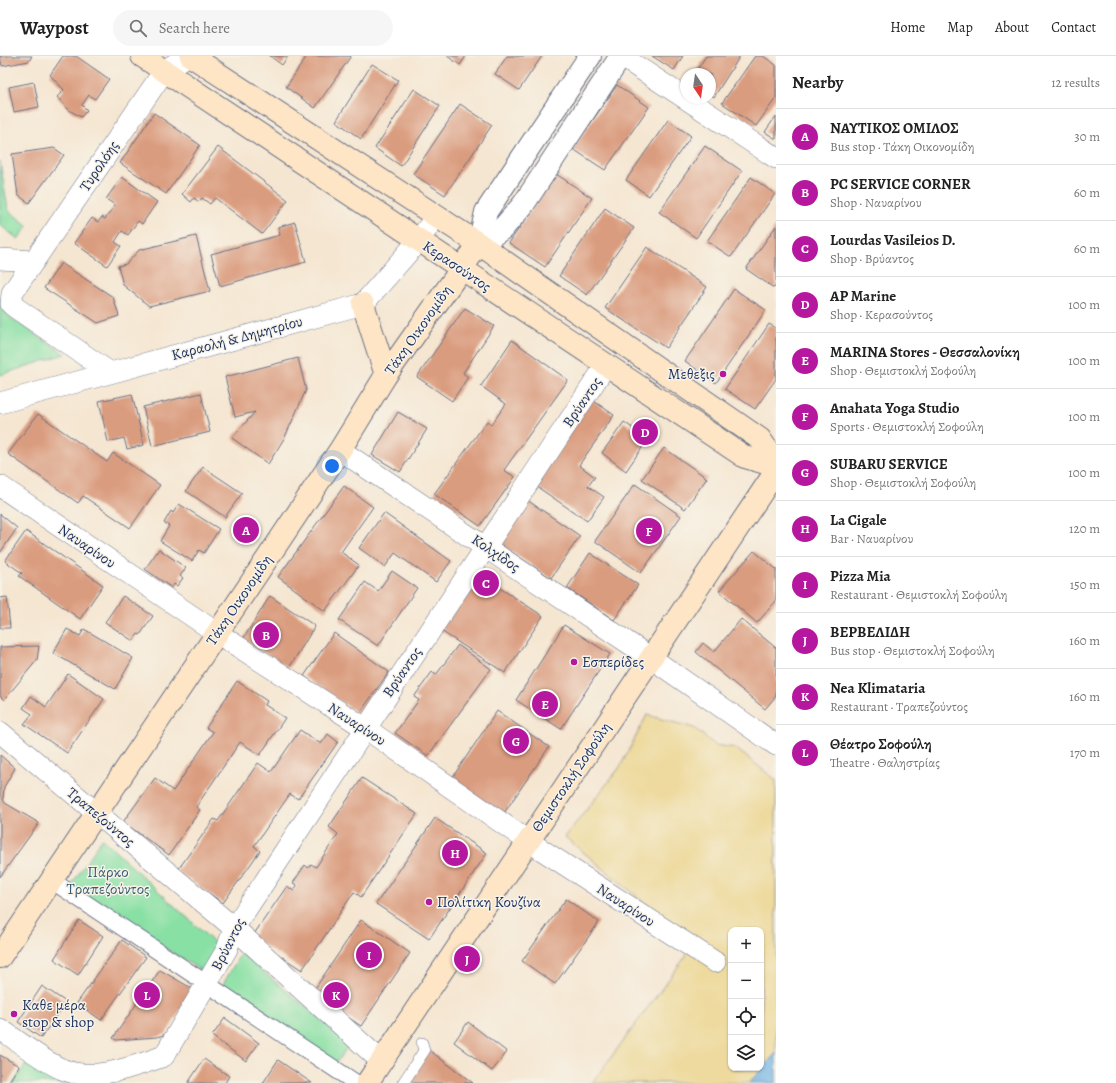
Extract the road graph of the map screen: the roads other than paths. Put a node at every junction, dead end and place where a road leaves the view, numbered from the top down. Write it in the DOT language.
graph roads {
  1 [pos="142,56"];
  2 [pos="187,56"];
  3 [pos="191,56"];
  4 [pos="590,56"];
  5 [pos="621,56"];
  6 [pos="165,63"];
  7 [pos="776,158"];
  8 [pos="436,216"];
  9 [pos="419,240"];
  10 [pos="479,244"];
  11 [pos="0,259"];
  12 [pos="34,261"];
  13 [pos="461,269"];
  14 [pos="363,304"];
  15 [pos="606,365"];
  16 [pos="109,372"];
  17 [pos="386,375"];
  18 [pos="0,403"];
  19 [pos="340,450"];
  20 [pos="776,462"];
  21 [pos="776,466"];
  22 [pos="776,471"];
  23 [pos="0,486"];
  24 [pos="486,546"];
  25 [pos="217,633"];
  26 [pos="651,658"];
  27 [pos="365,728"];
  28 [pos="0,732"];
  29 [pos="776,745"];
  30 [pos="97,813"];
  31 [pos="528,841"];
  32 [pos="52,880"];
  33 [pos="234,928"];
  34 [pos="0,957"];
  35 [pos="715,962"];
  36 [pos="208,984"];
  37 [pos="0,1029"];
  38 [pos="422,1043"];
  39 [pos="381,1061"];
  40 [pos="356,1083"];
  41 [pos="367,1083"];
  42 [pos="403,1083"];
  1 -- 6 [label="main road, Κερασούντος"];
  2 -- 6 [label="street"];
  3 -- 8 [label="main road, Κερασούντος"];
  4 -- 10 [label="street, Τάκη Οικονομίδη"];
  5 -- 7 [label="street"];
  5 -- 10 [label="street, Τάκη Οικονομίδη"];
  6 -- 9 [label="main road, Κερασούντος"];
  6 -- 12 [label="street, Τυρολόης"];
  8 -- 9 [label="street"];
  8 -- 10 [label="main road, Κερασούντος"];
  9 -- 13 [label="main road, Κερασούντος"];
  9 -- 14 [label="street"];
  10 -- 13 [label="main road, Τάκη Οικονομίδη"];
  10 -- 20 [label="main road, Κερασούντος"];
  11 -- 12 [label="street"];
  12 -- 16 [label="street, Τυρολόης"];
  13 -- 15 [label="main road, Κερασούντος"];
  13 -- 17 [label="main road, Τάκη Οικονομίδη"];
  14 -- 16 [label="street, Καραολή & Δημητρίου"];
  14 -- 17 [label="main road"];
  15 -- 21 [label="main road, Κερασούντος"];
  15 -- 24 [label="street, Βρύαντος"];
  16 -- 18 [label="street, Καραολή & Δημητρίου"];
  17 -- 19 [label="main road, Τάκη Οικονομίδη"];
  19 -- 24 [label="street, Κολχίδος"];
  19 -- 25 [label="main road, Τάκη Οικονομίδη"];
  22 -- 26 [label="main road, Θεμιστοκλή Σοφούλη"];
  23 -- 25 [label="street, Ναυαρίνου"];
  24 -- 26 [label="street, Κολχίδος"];
  24 -- 27 [label="street, Βρύαντος"];
  25 -- 27 [label="street, Ναυαρίνου"];
  25 -- 30 [label="main road, Τάκη Οικονομίδη"];
  26 -- 29 [label="street, Κολχίδος"];
  26 -- 31 [label="main road, Θεμιστοκλή Σοφούλη"];
  27 -- 31 [label="street, Ναυαρίνου"];
  27 -- 33 [label="street, Βρύαντος"];
  28 -- 30 [label="street, Τραπεζούντος"];
  30 -- 32 [label="main road, Τάκη Οικονομίδη"];
  30 -- 33 [label="street, Τραπεζούντος"];
  31 -- 35 [label="street, Ναυαρίνου"];
  31 -- 39 [label="main road, Θεμιστοκλή Σοφούλη"];
  32 -- 34 [label="main road, Τάκη Οικονομίδη"];
  32 -- 36 [label="street"];
  33 -- 36 [label="street, Βρύαντος"];
  33 -- 39 [label="street, Τραπεζούντος"];
  36 -- 37 [label="street, Βρύαντος"];
  36 -- 40 [label="street"];
  38 -- 42 [label="lane"];
  39 -- 41 [label="main road, Θεμιστοκλή Σοφούλη"];
}
